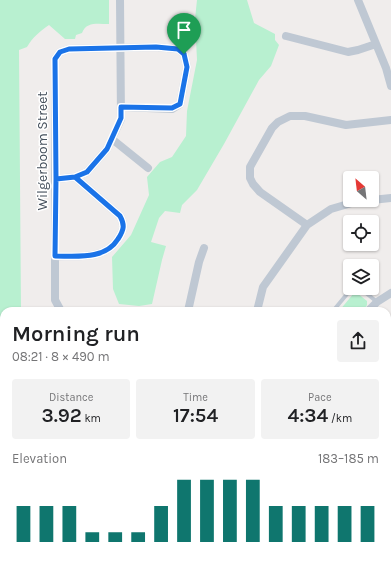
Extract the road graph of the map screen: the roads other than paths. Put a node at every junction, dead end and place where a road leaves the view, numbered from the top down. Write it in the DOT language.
graph roads {
  1 [pos="120,0"];
  2 [pos="358,0"];
  3 [pos="286,36"];
  4 [pos="376,44"];
  5 [pos="120,48"];
  6 [pos="391,86"];
  7 [pos="121,107"];
  8 [pos="391,120"];
  9 [pos="112,139"];
  10 [pos="148,168"];
  11 [pos="75,177"];
  12 [pos="56,179"];
  13 [pos="391,198"];
  14 [pos="379,199"];
  15 [pos="343,206"];
  16 [pos="307,225"];
  17 [pos="204,248"];
  18 [pos="55,256"];
  19 [pos="391,293"];
  20 [pos="346,295"];
  21 [pos="368,295"];
  22 [pos="377,302"];
  23 [pos="58,307"];
  24 [pos="189,307"];
  25 [pos="257,307"];
  26 [pos="336,307"];
  27 [pos="372,307"];
  1 -- 5 [label="street"];
  2 -- 4 [label="street"];
  3 -- 4 [label="street"];
  4 -- 6 [label="street"];
  5 -- 7 [label="street"];
  5 -- 7 [label="street"];
  5 -- 12 [label="street, Wilgerboom Street"];
  7 -- 9 [label="street"];
  8 -- 16 [label="street"];
  9 -- 10 [label="street"];
  9 -- 11 [label="street"];
  11 -- 12 [label="street"];
  11 -- 18 [label="street"];
  12 -- 18 [label="street, Wilgerboom Street"];
  13 -- 14 [label="street"];
  15 -- 16 [label="street"];
  16 -- 25 [label="street"];
  17 -- 24 [label="street"];
  18 -- 23 [label="street, Wilgerboom Street"];
  19 -- 22 [label="street"];
  20 -- 26 [label="lane"];
  21 -- 22 [label="lane"];
  22 -- 27 [label="street"];
}
